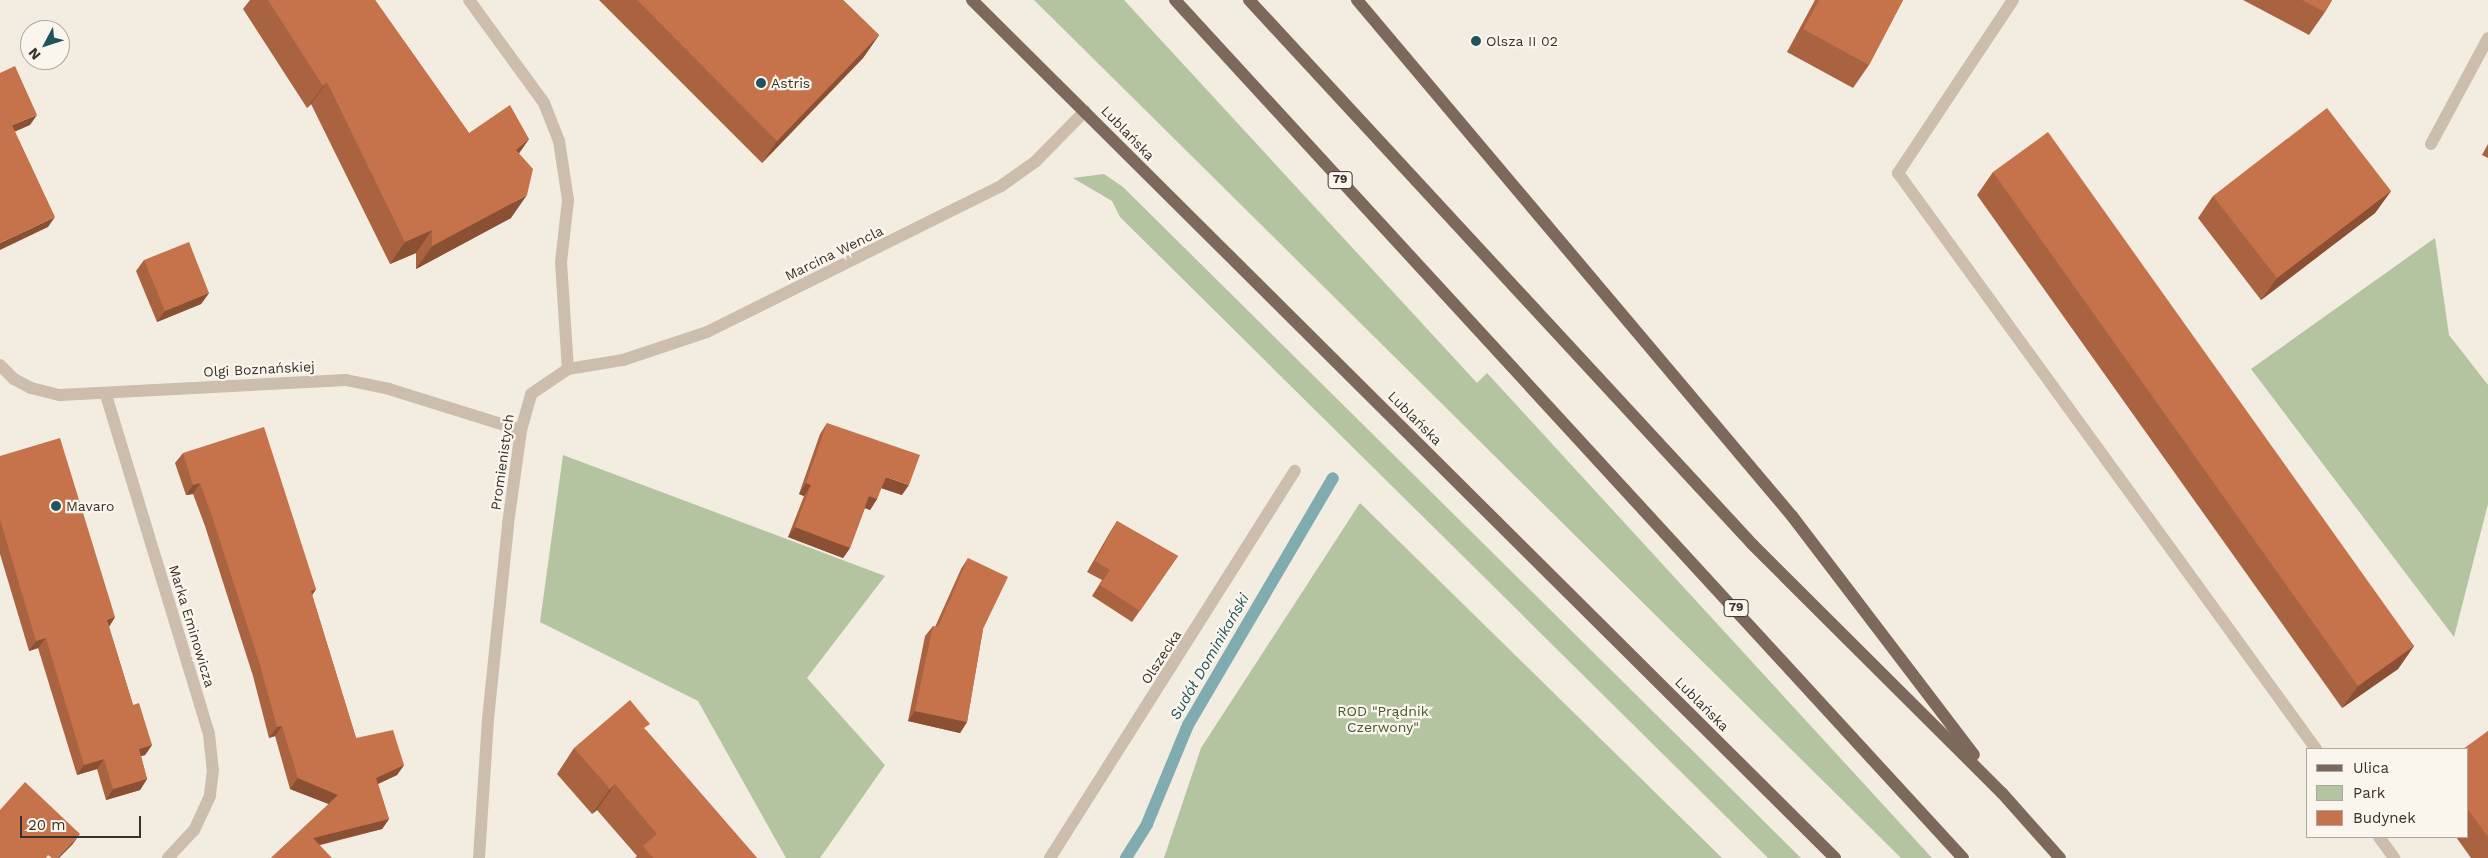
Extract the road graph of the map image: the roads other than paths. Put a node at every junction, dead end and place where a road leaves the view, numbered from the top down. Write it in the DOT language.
graph roads {
  1 [pos="469,0"];
  2 [pos="972,0"];
  3 [pos="1175,0"];
  4 [pos="1248,0"];
  5 [pos="1357,0"];
  6 [pos="2013,0"];
  7 [pos="2488,38"];
  8 [pos="1086,111"];
  9 [pos="2431,144"];
  10 [pos="0,365"];
  11 [pos="568,369"];
  12 [pos="106,395"];
  13 [pos="521,430"];
  14 [pos="1295,471"];
  15 [pos="2315,748"];
  16 [pos="2002,793"];
  17 [pos="2380,838"];
  18 [pos="168,858"];
  19 [pos="479,858"];
  20 [pos="1050,858"];
  21 [pos="1836,858"];
  22 [pos="1963,858"];
  23 [pos="2060,858"];
  24 [pos="2394,858"];
  1 -- 11 [label="street"];
  2 -- 8 [label="main road, Lublańska"];
  3 -- 22 [label="main road, 79"];
  4 -- 16 [label="main road"];
  5 -- 16 [label="main road"];
  6 -- 15 [label="street"];
  7 -- 9 [label="street"];
  8 -- 11 [label="street, Marcina Wencla"];
  8 -- 21 [label="main road, Lublańska"];
  10 -- 12 [label="street, Olgi Boznańskiej"];
  11 -- 13 [label="street, Promienistych"];
  12 -- 13 [label="street, Olgi Boznańskiej"];
  12 -- 18 [label="street, Marka Eminowicza"];
  13 -- 19 [label="street, Promienistych"];
  14 -- 20 [label="street, Olszecka"];
  16 -- 23 [label="main road"];
  17 -- 24 [label="street"];
}
